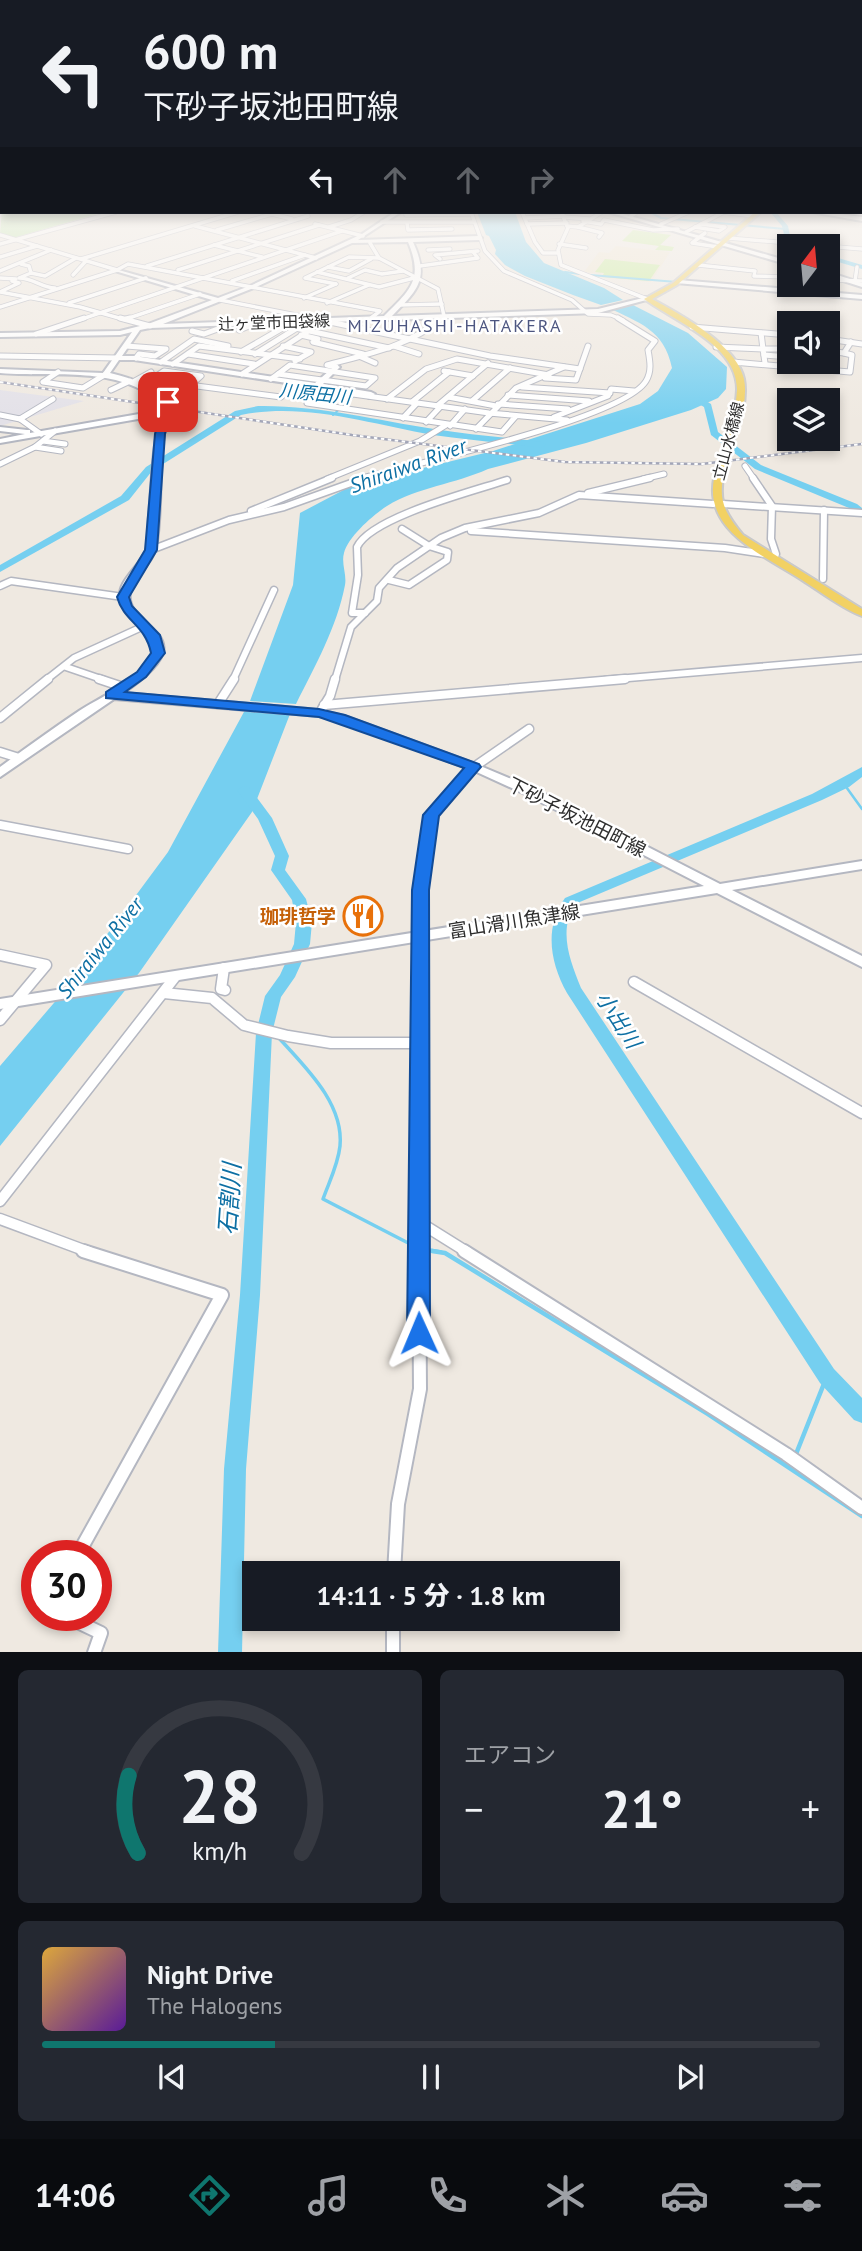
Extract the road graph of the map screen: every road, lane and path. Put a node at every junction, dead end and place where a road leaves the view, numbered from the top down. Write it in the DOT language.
graph roads {
  1 [pos="30,269"];
  2 [pos="58,269"];
  3 [pos="79,269"];
  4 [pos="114,269"];
  5 [pos="161,269"];
  6 [pos="181,269"];
  7 [pos="261,269"];
  8 [pos="291,269"];
  9 [pos="323,269"];
  10 [pos="398,269"];
  11 [pos="419,269"];
  12 [pos="502,269"];
  13 [pos="569,269"];
  14 [pos="569,269"];
  15 [pos="693,269"];
  16 [pos="737,269"];
  17 [pos="856,269"];
  18 [pos="117,270"];
  19 [pos="226,270"];
  20 [pos="264,270"];
  21 [pos="175,271"];
  22 [pos="402,271"];
  23 [pos="317,272"];
  24 [pos="575,272"];
  25 [pos="31,273"];
  26 [pos="73,275"];
  27 [pos="247,275"];
  28 [pos="777,276"];
  29 [pos="205,277"];
  30 [pos="0,278"];
  31 [pos="19,278"];
  32 [pos="146,278"];
  33 [pos="417,278"];
  34 [pos="347,279"];
  35 [pos="840,279"];
  36 [pos="12,281"];
  37 [pos="852,281"];
  38 [pos="229,282"];
  39 [pos="678,282"];
  40 [pos="862,283"];
  41 [pos="336,284"];
  42 [pos="369,285"];
  43 [pos="254,286"];
  44 [pos="175,287"];
  45 [pos="362,288"];
  46 [pos="58,289"];
  47 [pos="373,290"];
  48 [pos="0,292"];
  49 [pos="200,294"];
  50 [pos="862,297"];
  51 [pos="30,298"];
  52 [pos="301,298"];
  53 [pos="220,300"];
  54 [pos="645,300"];
  55 [pos="327,303"];
  56 [pos="66,304"];
  57 [pos="442,304"];
  58 [pos="399,305"];
  59 [pos="0,307"];
  60 [pos="583,311"];
  61 [pos="98,312"];
  62 [pos="444,316"];
  63 [pos="371,318"];
  64 [pos="386,318"];
  65 [pos="126,320"];
  66 [pos="315,320"];
  67 [pos="325,320"];
  68 [pos="286,324"];
  69 [pos="150,326"];
  70 [pos="237,327"];
  71 [pos="692,327"];
  72 [pos="137,330"];
  73 [pos="192,331"];
  74 [pos="301,331"];
  75 [pos="758,331"];
  76 [pos="777,333"];
  77 [pos="36,334"];
  78 [pos="0,335"];
  79 [pos="411,339"];
  80 [pos="840,341"];
  81 [pos="313,342"];
  82 [pos="851,342"];
  83 [pos="862,344"];
  84 [pos="125,346"];
  85 [pos="284,346"];
  86 [pos="588,346"];
  87 [pos="392,347"];
  88 [pos="716,347"];
  89 [pos="295,348"];
  90 [pos="231,350"];
  91 [pos="777,350"];
  92 [pos="241,352"];
  93 [pos="763,352"];
  94 [pos="840,352"];
  95 [pos="844,353"];
  96 [pos="188,354"];
  97 [pos="255,354"];
  98 [pos="419,354"];
  99 [pos="268,355"];
  100 [pos="362,355"];
  101 [pos="777,355"];
  102 [pos="852,355"];
  103 [pos="0,356"];
  104 [pos="862,356"];
  105 [pos="495,357"];
  106 [pos="117,358"];
  107 [pos="136,358"];
  108 [pos="300,359"];
  109 [pos="161,362"];
  110 [pos="733,362"];
  111 [pos="375,363"];
  112 [pos="765,363"];
  113 [pos="173,364"];
  114 [pos="254,364"];
  115 [pos="486,364"];
  116 [pos="290,365"];
  117 [pos="510,368"];
  118 [pos="564,368"];
  119 [pos="334,369"];
  120 [pos="426,369"];
  121 [pos="580,369"];
  122 [pos="3,371"];
  123 [pos="58,372"];
  124 [pos="151,372"];
  125 [pos="449,372"];
  126 [pos="106,374"];
  127 [pos="242,374"];
  128 [pos="274,376"];
  129 [pos="473,376"];
  130 [pos="546,376"];
  131 [pos="132,381"];
  132 [pos="162,381"];
  133 [pos="191,385"];
  134 [pos="319,385"];
  135 [pos="519,387"];
  136 [pos="111,390"];
  137 [pos="148,390"];
  138 [pos="634,391"];
  139 [pos="183,392"];
  140 [pos="610,393"];
  141 [pos="352,394"];
  142 [pos="508,395"];
  143 [pos="369,396"];
  144 [pos="447,397"];
  145 [pos="53,399"];
  146 [pos="390,399"];
  147 [pos="472,401"];
  148 [pos="414,402"];
  149 [pos="593,402"];
  150 [pos="497,405"];
  151 [pos="166,406"];
  152 [pos="439,406"];
  153 [pos="337,408"];
  154 [pos="353,410"];
  155 [pos="465,410"];
  156 [pos="573,410"];
  157 [pos="489,413"];
  158 [pos="378,414"];
  159 [pos="0,415"];
  160 [pos="516,415"];
  161 [pos="403,418"];
  162 [pos="552,418"];
  163 [pos="20,419"];
  164 [pos="572,421"];
  165 [pos="426,422"];
  166 [pos="448,426"];
  167 [pos="0,429"];
  168 [pos="476,429"];
  169 [pos="42,437"];
  170 [pos="3,440"];
  171 [pos="65,444"];
  172 [pos="35,447"];
  173 [pos="61,451"];
  174 [pos="0,456"];
  175 [pos="9,457"];
  176 [pos="0,464"];
  177 [pos="745,466"];
  178 [pos="664,474"];
  179 [pos="508,480"];
  180 [pos="579,495"];
  181 [pos="713,503"];
  182 [pos="772,506"];
  183 [pos="824,510"];
  184 [pos="859,513"];
  185 [pos="229,520"];
  186 [pos="727,521"];
  187 [pos="402,529"];
  188 [pos="461,530"];
  189 [pos="429,546"];
  190 [pos="151,550"];
  191 [pos="769,556"];
  192 [pos="823,579"];
  193 [pos="389,580"];
  194 [pos="0,586"];
  195 [pos="274,590"];
  196 [pos="123,597"];
  197 [pos="862,612"];
  198 [pos="365,613"];
  199 [pos="144,626"];
  200 [pos="862,658"];
  201 [pos="66,667"];
  202 [pos="123,687"];
  203 [pos="111,695"];
  204 [pos="220,704"];
  205 [pos="319,710"];
  206 [pos="0,718"];
  207 [pos="529,729"];
  208 [pos="0,752"];
  209 [pos="19,758"];
  210 [pos="474,767"];
  211 [pos="0,773"];
  212 [pos="0,825"];
  213 [pos="128,849"];
  214 [pos="862,865"];
  215 [pos="718,888"];
  216 [pos="418,936"];
  217 [pos="0,955"];
  218 [pos="862,962"];
  219 [pos="224,968"];
  220 [pos="169,982"];
  221 [pos="634,982"];
  222 [pos="225,990"];
  223 [pos="20,1001"];
  224 [pos="0,1004"];
  225 [pos="0,1020"];
  226 [pos="419,1043"];
  227 [pos="862,1113"];
  228 [pos="0,1201"];
  229 [pos="0,1219"];
  230 [pos="419,1222"];
  231 [pos="862,1508"];
  232 [pos="87,1540"];
  233 [pos="395,1561"];
  234 [pos="97,1631"];
  235 [pos="393,1631"];
  236 [pos="94,1652"];
  237 [pos="393,1652"];
  1 -- 25 [label="street"];
  2 -- 25 [label="street"];
  3 -- 26 [label="street"];
  4 -- 18 [label="street"];
  5 -- 21 [label="street"];
  6 -- 21 [label="street"];
  7 -- 20 [label="street"];
  8 -- 43 [label="main road"];
  9 -- 23 [label="street"];
  10 -- 22 [label="street"];
  11 -- 33 [label="main road"];
  12 -- 60 [label="street"];
  13 -- 24 [label="street"];
  14 -- 24 [label="street"];
  15 -- 39 [label="main road"];
  16 -- 28 [label="street"];
  17 -- 37 [label="street"];
  18 -- 32 [label="main road"];
  18 -- 46 [label="street"];
  19 -- 27 [label="street"];
  19 -- 29 [label="street"];
  20 -- 27 [label="street"];
  21 -- 29 [label="street"];
  22 -- 33 [label="street"];
  22 -- 34 [label="street"];
  23 -- 34 [label="street"];
  23 -- 41 [label="street"];
  24 -- 54 [label="street"];
  25 -- 31 [label="street"];
  27 -- 38 [label="street"];
  29 -- 38 [label="street"];
  29 -- 44 [label="street"];
  30 -- 36 [label="street"];
  31 -- 36 [label="street"];
  31 -- 46 [label="street"];
  32 -- 44 [label="main road"];
  32 -- 56 [label="street"];
  33 -- 42 [label="street"];
  33 -- 57 [label="street"];
  33 -- 58 [label="main road"];
  34 -- 41 [label="street"];
  34 -- 42 [label="street"];
  35 -- 37 [label="main road"];
  36 -- 48 [label="street"];
  37 -- 40 [label="main road"];
  38 -- 43 [label="street"];
  39 -- 50 [label="main road"];
  39 -- 54 [label="main road"];
  41 -- 52 [label="street"];
  42 -- 45 [label="street"];
  43 -- 52 [label="street"];
  43 -- 53 [label="main road"];
  44 -- 49 [label="main road"];
  44 -- 61 [label="street"];
  45 -- 47 [label="street"];
  45 -- 55 [label="street"];
  46 -- 51 [label="street"];
  48 -- 51 [label="street"];
  49 -- 53 [label="main road"];
  49 -- 65 [label="street"];
  51 -- 56 [label="street"];
  51 -- 59 [label="street"];
  52 -- 55 [label="street"];
  52 -- 55 [label="street"];
  53 -- 67 [label="street"];
  53 -- 69 [label="main road"];
  54 -- 60 [label="main road, 辻ヶ堂市田袋線"];
  54 -- 71 [label="main road"];
  55 -- 63 [label="street"];
  56 -- 61 [label="street"];
  57 -- 58 [label="street"];
  57 -- 62 [label="street"];
  58 -- 64 [label="main road"];
  60 -- 62 [label="main road, 辻ヶ堂市田袋線"];
  60 -- 138 [label="street"];
  61 -- 65 [label="street"];
  61 -- 77 [label="street"];
  62 -- 64 [label="main road, 辻ヶ堂市田袋線"];
  62 -- 79 [label="street"];
  63 -- 64 [label="main road, 辻ヶ堂市田袋線"];
  63 -- 67 [label="main road, 辻ヶ堂市田袋線"];
  65 -- 69 [label="street"];
  66 -- 67 [label="main road, 辻ヶ堂市田袋線"];
  66 -- 68 [label="main road, 辻ヶ堂市田袋線"];
  66 -- 74 [label="street"];
  67 -- 79 [label="street"];
  68 -- 70 [label="main road, 辻ヶ堂市田袋線"];
  68 -- 74 [label="street"];
  68 -- 92 [label="street"];
  69 -- 70 [label="main road, 辻ヶ堂市田袋線"];
  69 -- 72 [label="main road"];
  70 -- 73 [label="street"];
  71 -- 75 [label="street"];
  71 -- 88 [label="main road"];
  72 -- 77 [label="main road"];
  72 -- 84 [label="main road"];
  74 -- 81 [label="street"];
  74 -- 85 [label="street"];
  74 -- 87 [label="street"];
  74 -- 97 [label="street"];
  75 -- 76 [label="street"];
  75 -- 93 [label="street"];
  77 -- 78 [label="main road"];
  79 -- 87 [label="street"];
  79 -- 105 [label="street"];
  80 -- 82 [label="street"];
  81 -- 89 [label="street"];
  81 -- 100 [label="street"];
  82 -- 83 [label="street"];
  82 -- 95 [label="street"];
  84 -- 106 [label="main road"];
  84 -- 107 [label="street"];
  85 -- 89 [label="street"];
  85 -- 99 [label="street"];
  86 -- 121 [label="street"];
  87 -- 98 [label="street"];
  87 -- 100 [label="street"];
  88 -- 93 [label="street"];
  88 -- 110 [label="main road"];
  89 -- 108 [label="street"];
  90 -- 92 [label="street"];
  90 -- 96 [label="street"];
  90 -- 109 [label="street"];
  91 -- 93 [label="street"];
  92 -- 97 [label="street"];
  93 -- 101 [label="street"];
  93 -- 112 [label="street"];
  94 -- 95 [label="street"];
  95 -- 102 [label="street"];
  96 -- 113 [label="street"];
  96 -- 114 [label="street"];
  97 -- 99 [label="street"];
  99 -- 108 [label="street"];
  99 -- 114 [label="street"];
  100 -- 111 [label="street"];
  100 -- 119 [label="street"];
  102 -- 104 [label="street"];
  102 -- 112 [label="street"];
  103 -- 106 [label="street"];
  105 -- 115 [label="street"];
  105 -- 118 [label="street"];
  106 -- 107 [label="main road"];
  106 -- 126 [label="main road"];
  107 -- 109 [label="main road"];
  108 -- 116 [label="street"];
  109 -- 113 [label="main road"];
  110 -- 112 [label="street"];
  110 -- 186 [label="main road, 立山水橋線"];
  113 -- 127 [label="main road"];
  114 -- 127 [label="street"];
  115 -- 117 [label="street"];
  115 -- 120 [label="street"];
  115 -- 129 [label="street"];
  116 -- 119 [label="street"];
  116 -- 128 [label="street"];
  117 -- 130 [label="street"];
  117 -- 147 [label="street"];
  118 -- 121 [label="street"];
  118 -- 130 [label="street"];
  119 -- 134 [label="main road"];
  119 -- 134 [label="street"];
  120 -- 125 [label="street"];
  120 -- 146 [label="street"];
  121 -- 130 [label="street"];
  122 -- 123 [label="main road"];
  123 -- 126 [label="main road"];
  123 -- 126 [label="street"];
  124 -- 131 [label="street"];
  125 -- 129 [label="street"];
  125 -- 148 [label="street"];
  126 -- 131 [label="main road"];
  127 -- 128 [label="main road"];
  128 -- 134 [label="main road"];
  129 -- 144 [label="street"];
  130 -- 135 [label="street"];
  131 -- 136 [label="street"];
  131 -- 137 [label="main road"];
  132 -- 133 [label="street"];
  132 -- 133 [label="street"];
  132 -- 137 [label="street"];
  133 -- 134 [label="street"];
  134 -- 141 [label="street"];
  134 -- 143 [label="main road"];
  134 -- 153 [label="street"];
  135 -- 140 [label="street"];
  135 -- 142 [label="street"];
  137 -- 151 [label="main road"];
  138 -- 140 [label="street"];
  138 -- 164 [label="street"];
  139 -- 151 [label="street"];
  140 -- 149 [label="street"];
  141 -- 143 [label="street"];
  141 -- 153 [label="street"];
  142 -- 149 [label="street"];
  142 -- 150 [label="street"];
  143 -- 146 [label="street"];
  143 -- 154 [label="street"];
  144 -- 147 [label="street"];
  144 -- 152 [label="street"];
  145 -- 163 [label="street"];
  146 -- 148 [label="street"];
  146 -- 158 [label="street"];
  147 -- 150 [label="street"];
  148 -- 152 [label="street"];
  148 -- 161 [label="street"];
  149 -- 156 [label="street"];
  150 -- 156 [label="street"];
  150 -- 157 [label="street"];
  151 -- 169 [label="main road"];
  151 -- 190 [label="main road"];
  152 -- 155 [label="street"];
  152 -- 165 [label="street"];
  153 -- 154 [label="street"];
  154 -- 158 [label="street"];
  155 -- 157 [label="street"];
  155 -- 166 [label="street"];
  156 -- 162 [label="street"];
  157 -- 160 [label="street"];
  157 -- 168 [label="street"];
  158 -- 161 [label="street"];
  159 -- 163 [label="street"];
  160 -- 162 [label="street"];
  160 -- 168 [label="street"];
  161 -- 165 [label="street"];
  162 -- 164 [label="street"];
  163 -- 169 [label="street"];
  164 -- 185 [label="street"];
  165 -- 166 [label="street"];
  166 -- 168 [label="street"];
  166 -- 185 [label="street"];
  167 -- 169 [label="main road"];
  169 -- 170 [label="main road"];
  169 -- 171 [label="street"];
  169 -- 172 [label="street"];
  172 -- 173 [label="street"];
  172 -- 175 [label="street"];
  174 -- 175 [label="street"];
  175 -- 176 [label="street"];
  177 -- 182 [label="street"];
  178 -- 180 [label="street"];
  179 -- 198 [label="street"];
  180 -- 181 [label="street"];
  180 -- 188 [label="street"];
  182 -- 183 [label="street"];
  182 -- 186 [label="street"];
  182 -- 191 [label="street"];
  183 -- 184 [label="street"];
  183 -- 192 [label="street"];
  185 -- 190 [label="street"];
  186 -- 191 [label="main road, 立山水橋線"];
  187 -- 189 [label="street"];
  188 -- 189 [label="street"];
  188 -- 191 [label="street"];
  189 -- 193 [label="street"];
  189 -- 193 [label="street"];
  190 -- 196 [label="main road"];
  191 -- 197 [label="main road, 立山水橋線"];
  193 -- 198 [label="street"];
  194 -- 196 [label="street"];
  195 -- 204 [label="street"];
  196 -- 199 [label="main road"];
  198 -- 205 [label="street"];
  199 -- 201 [label="street"];
  199 -- 202 [label="main road"];
  200 -- 205 [label="street"];
  201 -- 202 [label="street"];
  201 -- 206 [label="street"];
  202 -- 203 [label="main road"];
  203 -- 204 [label="main road, 下砂子坂池田町線"];
  203 -- 209 [label="main road"];
  204 -- 205 [label="main road, 下砂子坂池田町線"];
  205 -- 210 [label="main road, 下砂子坂池田町線"];
  207 -- 210 [label="street"];
  208 -- 209 [label="street"];
  209 -- 211 [label="main road"];
  210 -- 215 [label="main road, 下砂子坂池田町線"];
  210 -- 216 [label="street"];
  212 -- 213 [label="street"];
  214 -- 215 [label="main road, 富山滑川魚津線"];
  215 -- 216 [label="main road, 富山滑川魚津線"];
  215 -- 218 [label="main road, 下砂子坂池田町線"];
  216 -- 219 [label="main road, 富山滑川魚津線"];
  216 -- 226 [label="street"];
  217 -- 223 [label="street"];
  219 -- 220 [label="main road, 富山滑川魚津線"];
  219 -- 222 [label="street"];
  220 -- 223 [label="main road, 富山滑川魚津線"];
  220 -- 226 [label="street"];
  220 -- 228 [label="street"];
  221 -- 227 [label="street"];
  223 -- 224 [label="main road, 富山滑川魚津線"];
  223 -- 225 [label="street"];
  226 -- 230 [label="street"];
  229 -- 232 [label="street"];
  230 -- 231 [label="street"];
  230 -- 233 [label="street"];
  234 -- 236 [label="street"];
  235 -- 237 [label="street"];
}
